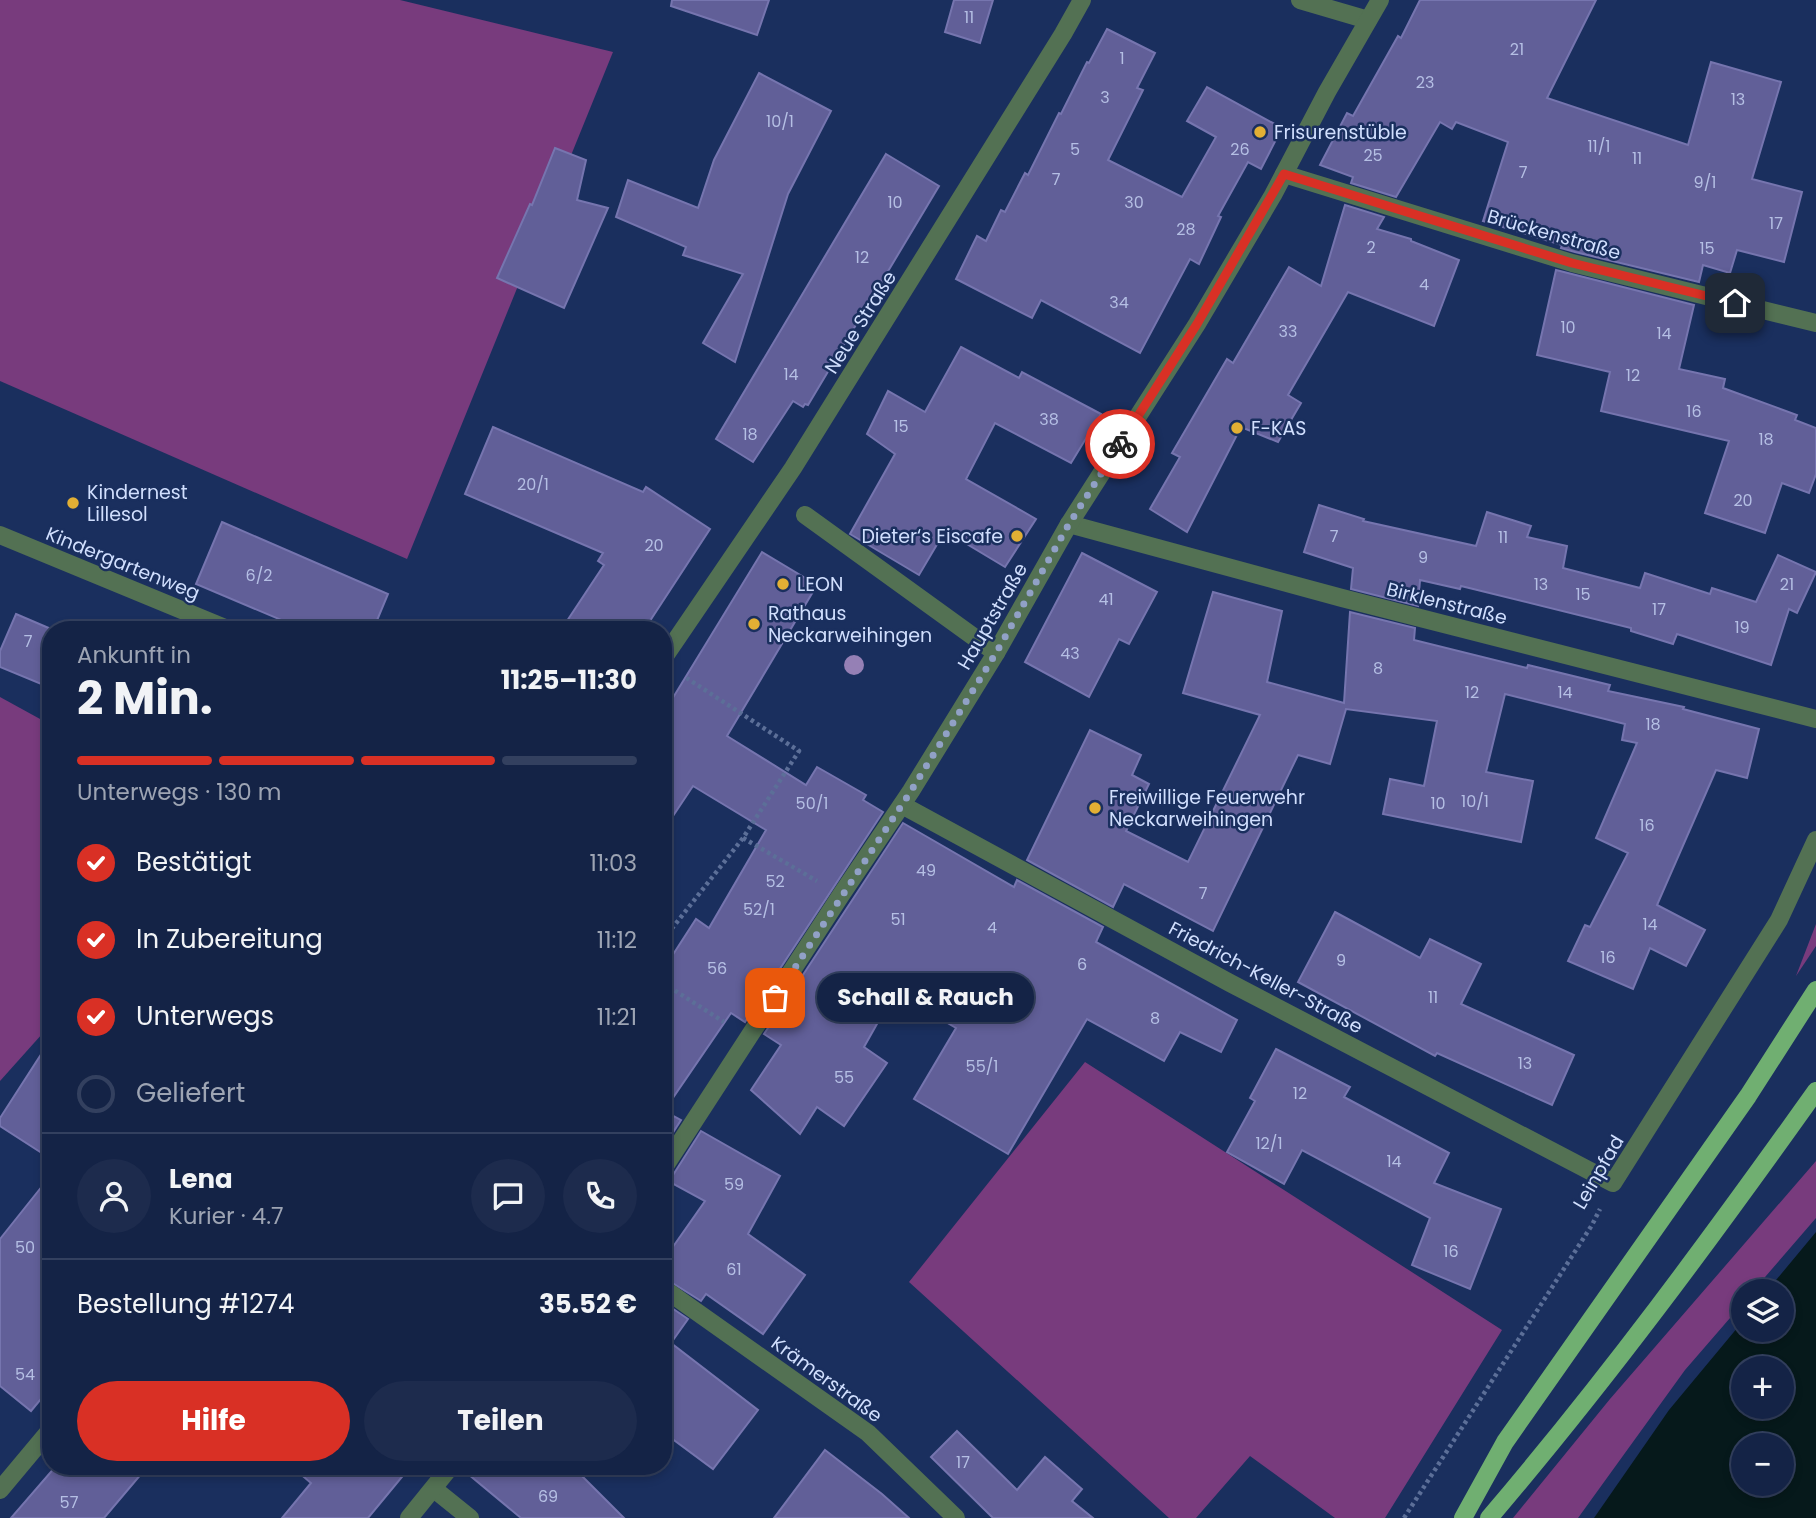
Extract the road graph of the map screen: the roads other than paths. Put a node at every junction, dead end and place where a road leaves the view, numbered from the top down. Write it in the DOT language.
graph roads {
  1 [pos="1082,0"];
  2 [pos="1300,0"];
  3 [pos="1380,0"];
  4 [pos="1368,20"];
  5 [pos="1284,174"];
  6 [pos="1816,323"];
  7 [pos="805,515"];
  8 [pos="1069,524"];
  9 [pos="0,535"];
  10 [pos="208,621"];
  11 [pos="996,653"];
  12 [pos="672,660"];
  13 [pos="1816,719"];
  14 [pos="902,805"];
  15 [pos="1816,840"];
  16 [pos="1816,990"];
  17 [pos="1816,1091"];
  18 [pos="672,1155"];
  19 [pos="1613,1183"];
  20 [pos="672,1294"];
  21 [pos="42,1440"];
  22 [pos="444,1475"];
  23 [pos="434,1489"];
  24 [pos="0,1490"];
  25 [pos="409,1518"];
  26 [pos="470,1518"];
  27 [pos="956,1518"];
  28 [pos="1463,1518"];
  29 [pos="1489,1518"];
  1 -- 12 [label="street, Neue Straße"];
  2 -- 4 [label="street"];
  3 -- 4 [label="street, Hauptstraße"];
  4 -- 5 [label="street, Hauptstraße"];
  5 -- 6 [label="street, Brückenstraße"];
  5 -- 8 [label="street, Hauptstraße"];
  7 -- 11 [label="street"];
  8 -- 11 [label="street, Hauptstraße"];
  8 -- 13 [label="street, Birklenstraße"];
  9 -- 10 [label="street, Kindergartenweg"];
  11 -- 14 [label="street, Hauptstraße"];
  14 -- 18 [label="street, Hauptstraße"];
  14 -- 19 [label="street, Friedrich-Keller-Straße"];
  15 -- 19 [label="street, Leinpfad"];
  16 -- 28 [label="main road"];
  17 -- 29 [label="main road"];
  20 -- 27 [label="street, Krämerstraße"];
  21 -- 24 [label="street"];
  22 -- 23 [label="street"];
  23 -- 25 [label="street"];
  23 -- 26 [label="street"];
}
